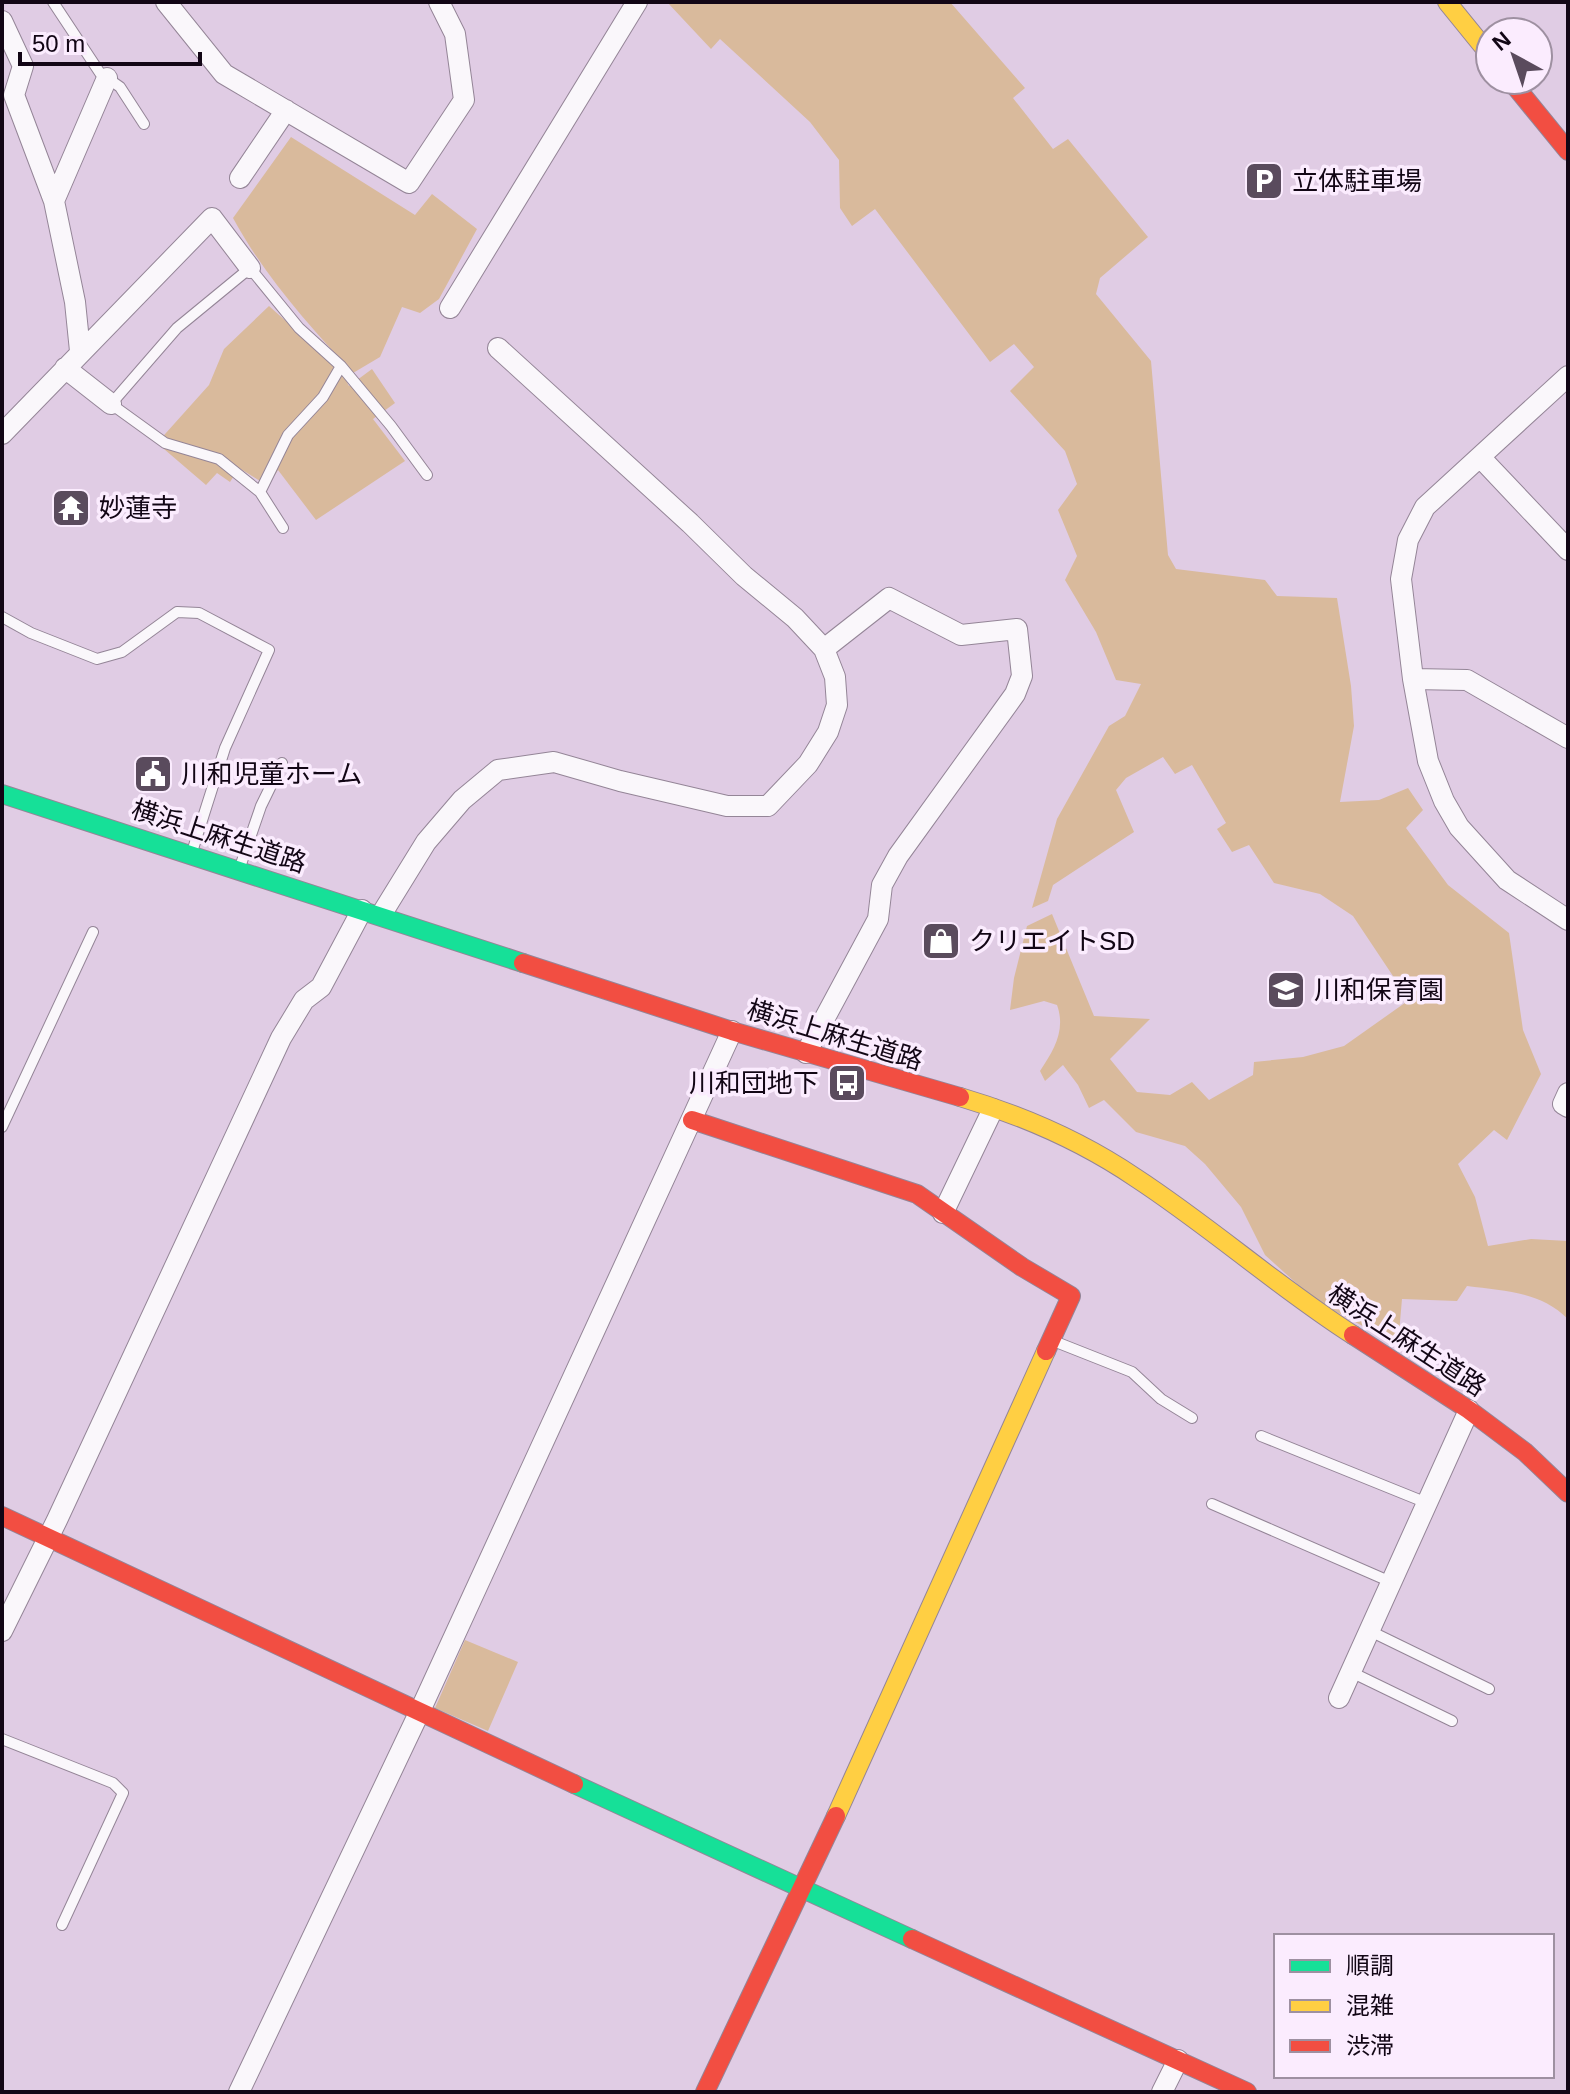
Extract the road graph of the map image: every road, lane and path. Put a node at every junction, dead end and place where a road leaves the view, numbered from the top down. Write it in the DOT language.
graph roads {
  1 [pos="53,2"];
  2 [pos="166,2"];
  3 [pos="439,2"];
  4 [pos="637,2"];
  5 [pos="1447,2"];
  6 [pos="2,21"];
  7 [pos="1474,35"];
  8 [pos="107,78"];
  9 [pos="1523,96"];
  10 [pos="8,98"];
  11 [pos="286,110"];
  12 [pos="144,124"];
  13 [pos="1568,151"];
  14 [pos="240,178"];
  15 [pos="54,201"];
  16 [pos="250,268"];
  17 [pos="450,308"];
  18 [pos="498,348"];
  19 [pos="80,351"];
  20 [pos="341,366"];
  21 [pos="65,368"];
  22 [pos="1568,376"];
  23 [pos="111,404"];
  24 [pos="2,434"];
  25 [pos="1480,457"];
  26 [pos="427,475"];
  27 [pos="260,492"];
  28 [pos="283,528"];
  29 [pos="1568,550"];
  30 [pos="2,617"];
  31 [pos="824,649"];
  32 [pos="1413,679"];
  33 [pos="1568,738"];
  34 [pos="282,763"];
  35 [pos="2,794"];
  36 [pos="191,853"];
  37 [pos="239,869"];
  38 [pos="372,913"];
  39 [pos="1568,920"];
  40 [pos="93,932"];
  41 [pos="732,1031"];
  42 [pos="806,1053"];
  43 [pos="1568,1093"];
  44 [pos="1568,1107"];
  45 [pos="993,1109"];
  46 [pos="692,1120"];
  47 [pos="2,1127"];
  48 [pos="943,1213"];
  49 [pos="1052,1340"];
  50 [pos="1469,1410"];
  51 [pos="1192,1418"];
  52 [pos="1261,1436"];
  53 [pos="1568,1493"];
  54 [pos="1427,1503"];
  55 [pos="1212,1504"];
  56 [pos="2,1516"];
  57 [pos="48,1538"];
  58 [pos="1391,1582"];
  59 [pos="2,1631"];
  60 [pos="1370,1631"];
  61 [pos="1351,1672"];
  62 [pos="1489,1689"];
  63 [pos="1339,1698"];
  64 [pos="419,1713"];
  65 [pos="1452,1721"];
  66 [pos="2,1739"];
  67 [pos="803,1889"];
  68 [pos="62,1925"];
  69 [pos="1178,2060"];
  70 [pos="239,2092"];
  71 [pos="705,2092"];
  72 [pos="1162,2092"];
  73 [pos="1247,2092"];
  1 -- 8 [label="lane"];
  2 -- 11 [label="street"];
  3 -- 11 [label="street"];
  4 -- 17 [label="street"];
  5 -- 7 [label="street"];
  6 -- 10 [label="street"];
  8 -- 12 [label="lane"];
  8 -- 15 [label="street"];
  9 -- 13 [label="street"];
  10 -- 15 [label="street"];
  11 -- 14 [label="street"];
  15 -- 19 [label="street"];
  16 -- 19 [label="street"];
  16 -- 20 [label="lane"];
  16 -- 23 [label="lane"];
  18 -- 31 [label="street"];
  19 -- 21 [label="street"];
  20 -- 26 [label="lane"];
  20 -- 27 [label="lane"];
  21 -- 23 [label="street"];
  21 -- 24 [label="street"];
  22 -- 25 [label="street"];
  23 -- 27 [label="lane"];
  25 -- 29 [label="street"];
  25 -- 32 [label="street"];
  27 -- 28 [label="lane"];
  30 -- 36 [label="lane"];
  31 -- 38 [label="street"];
  31 -- 42 [label="street"];
  32 -- 33 [label="street"];
  32 -- 39 [label="street"];
  34 -- 37 [label="lane"];
  35 -- 36 [label="street, 横浜上麻生道路"];
  36 -- 37 [label="street, 横浜上麻生道路"];
  37 -- 38 [label="street, 横浜上麻生道路"];
  38 -- 41 [label="street, 横浜上麻生道路"];
  38 -- 57 [label="street"];
  40 -- 47 [label="lane"];
  41 -- 42 [label="street, 横浜上麻生道路"];
  41 -- 46 [label="street"];
  42 -- 45 [label="street, 横浜上麻生道路"];
  43 -- 44 [label="street"];
  45 -- 48 [label="street"];
  45 -- 50 [label="street, 横浜上麻生道路"];
  46 -- 48 [label="street"];
  46 -- 64 [label="street"];
  48 -- 49 [label="street"];
  49 -- 51 [label="lane"];
  49 -- 67 [label="street"];
  50 -- 53 [label="street, 横浜上麻生道路"];
  50 -- 54 [label="street"];
  52 -- 54 [label="lane"];
  54 -- 58 [label="street"];
  55 -- 58 [label="lane"];
  56 -- 57 [label="street"];
  57 -- 59 [label="street"];
  57 -- 64 [label="street"];
  58 -- 60 [label="street"];
  60 -- 61 [label="street"];
  60 -- 62 [label="lane"];
  61 -- 63 [label="street"];
  61 -- 65 [label="lane"];
  64 -- 67 [label="street"];
  64 -- 70 [label="street"];
  66 -- 68 [label="lane"];
  67 -- 69 [label="street"];
  67 -- 71 [label="street"];
  69 -- 72 [label="street"];
  69 -- 73 [label="street"];
}
